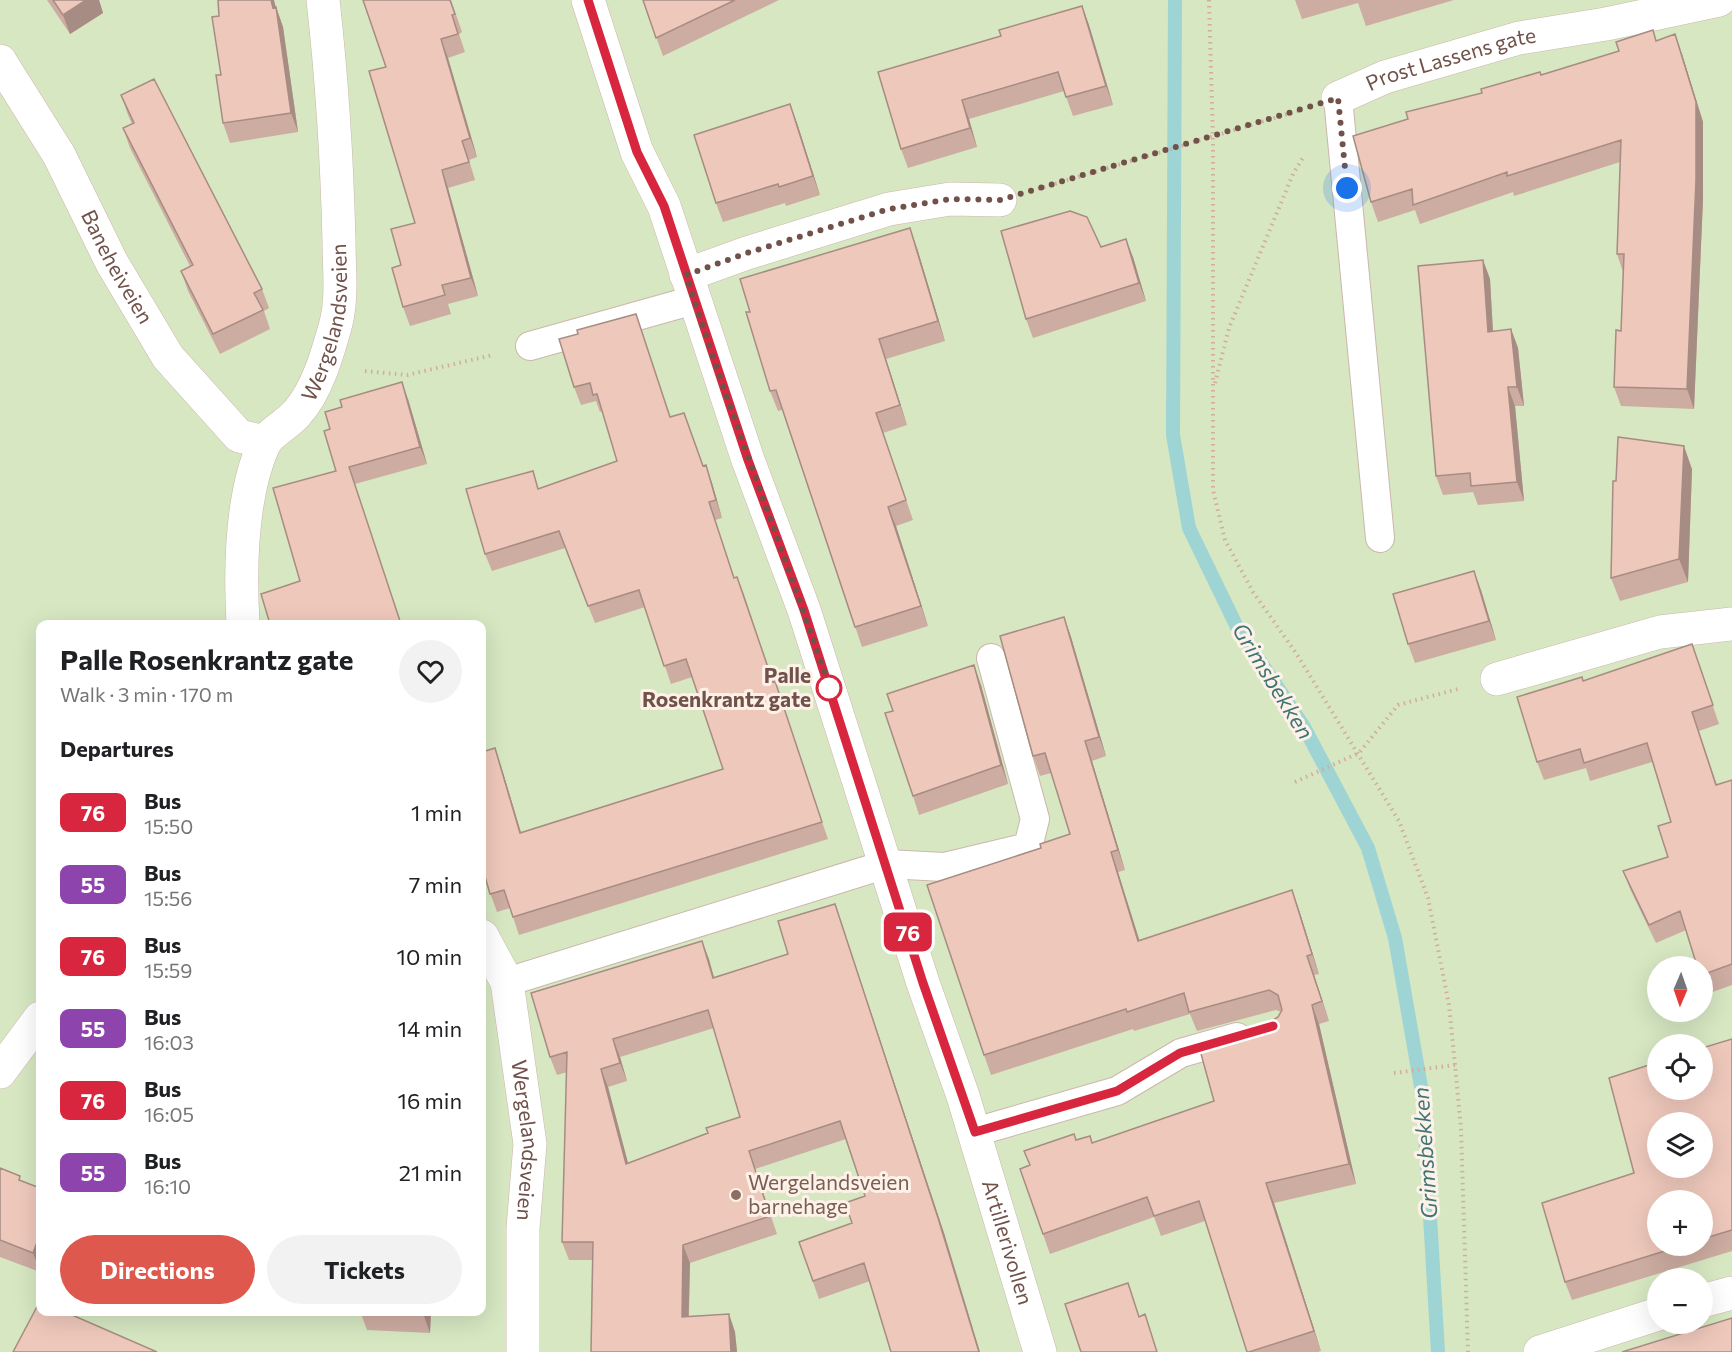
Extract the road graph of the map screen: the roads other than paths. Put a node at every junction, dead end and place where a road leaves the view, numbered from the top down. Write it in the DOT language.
graph roads {
  1 [pos="323,0"];
  2 [pos="588,0"];
  3 [pos="1719,0"];
  4 [pos="0,61"];
  5 [pos="1338,98"];
  6 [pos="1000,200"];
  7 [pos="690,287"];
  8 [pos="530,346"];
  9 [pos="265,442"];
  10 [pos="1380,538"];
  11 [pos="243,620"];
  12 [pos="1732,624"];
  13 [pos="992,658"];
  14 [pos="1497,679"];
  15 [pos="887,864"];
  16 [pos="486,943"];
  17 [pos="507,982"];
  18 [pos="36,1023"];
  19 [pos="1263,1029"];
  20 [pos="0,1072"];
  21 [pos="975,1132"];
  22 [pos="1732,1293"];
  23 [pos="1713,1298"];
  24 [pos="1647,1318"];
  25 [pos="523,1352"];
  26 [pos="1040,1352"];
  27 [pos="1540,1352"];
  1 -- 9 [label="street, Wergelandsveien"];
  2 -- 7 [label="street, Artillerivollen"];
  3 -- 5 [label="street, Prost Lassens gate"];
  4 -- 9 [label="street, Baneheiveien"];
  5 -- 10 [label="lane"];
  6 -- 7 [label="street"];
  7 -- 8 [label="lane"];
  7 -- 15 [label="street, Artillerivollen"];
  9 -- 11 [label="street"];
  12 -- 14 [label="street"];
  13 -- 15 [label="lane"];
  15 -- 17 [label="lane"];
  15 -- 21 [label="street, Artillerivollen"];
  16 -- 17 [label="street, Wergelandsveien"];
  17 -- 25 [label="street, Wergelandsveien"];
  18 -- 20 [label="street"];
  19 -- 21 [label="lane"];
  21 -- 26 [label="street, Artillerivollen"];
  22 -- 23 [label="street"];
  24 -- 27 [label="street"];
}
